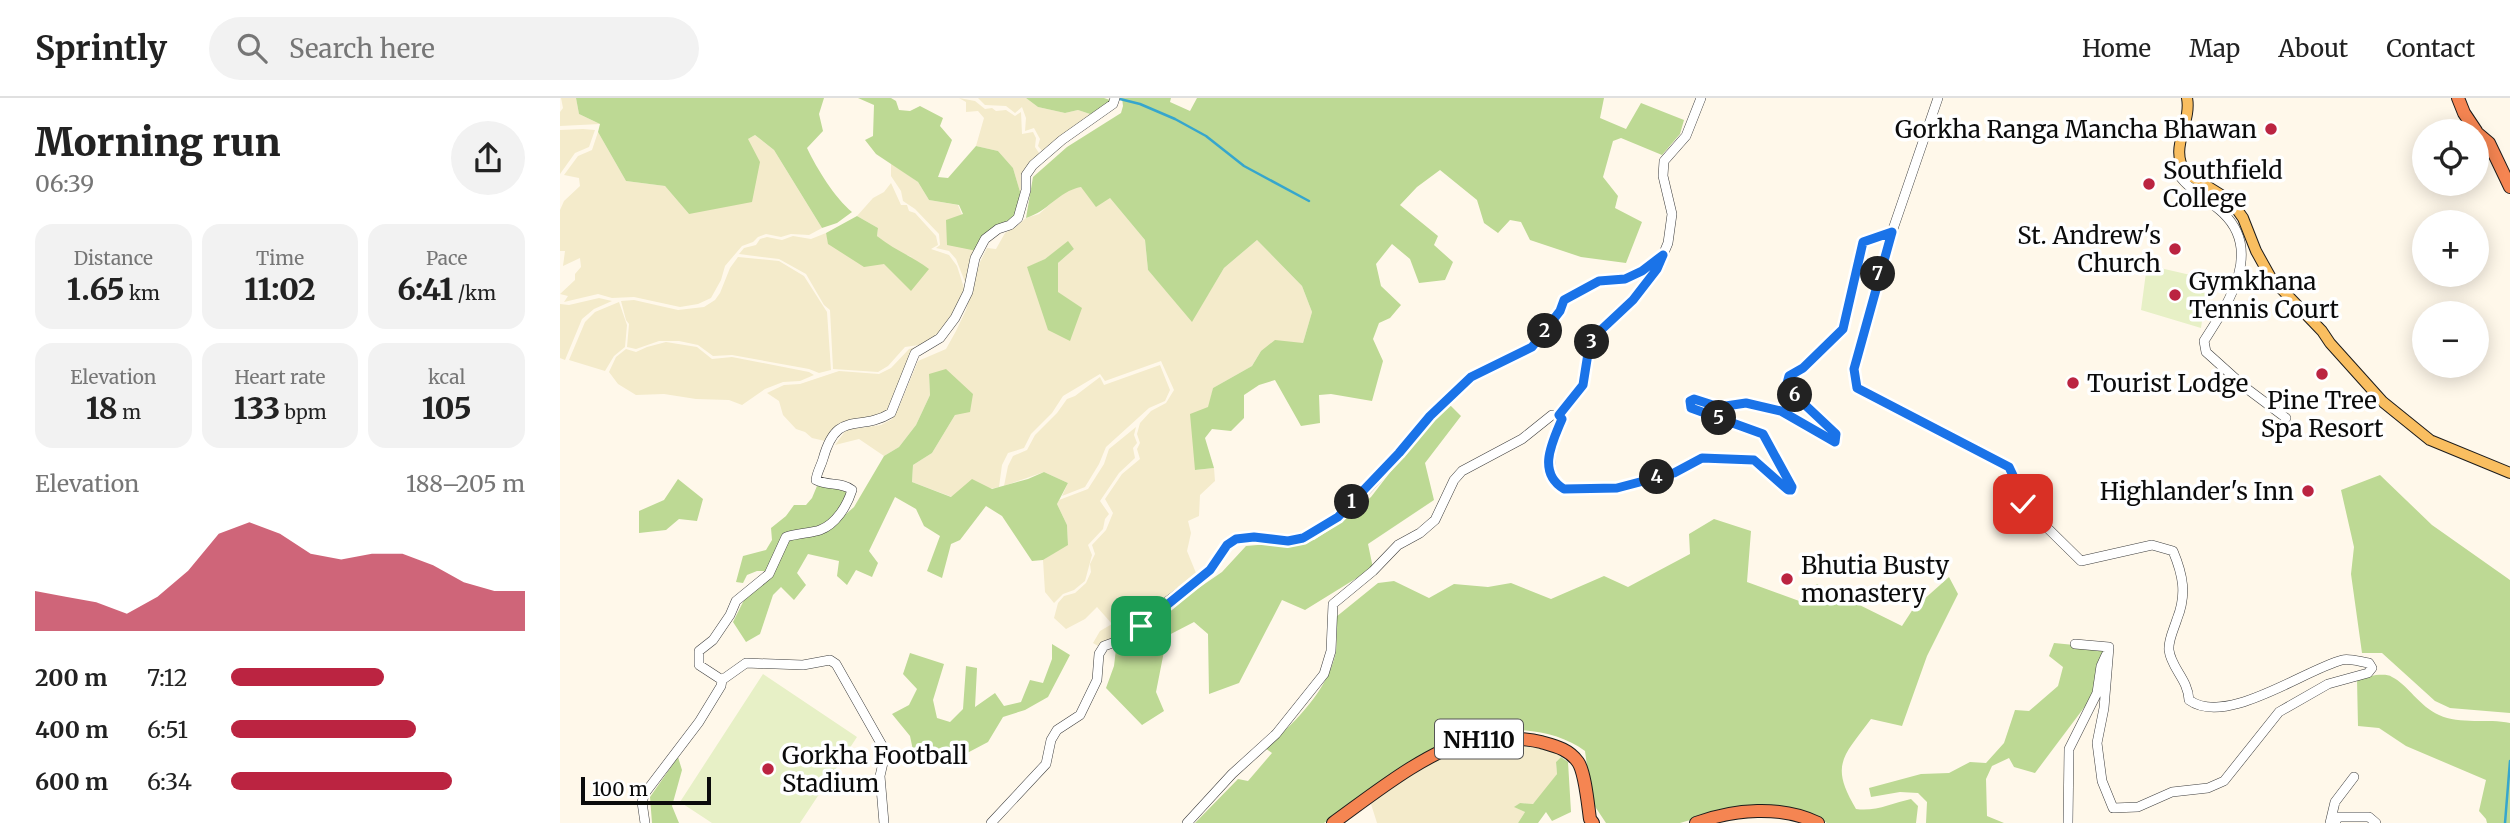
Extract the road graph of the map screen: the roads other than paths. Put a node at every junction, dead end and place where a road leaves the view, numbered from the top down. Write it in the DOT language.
graph roads {
  1 [pos="1115,98"];
  2 [pos="1700,98"];
  3 [pos="1938,98"];
  4 [pos="2458,98"];
  5 [pos="2186,101"];
  6 [pos="2468,119"];
  7 [pos="2489,143"];
  8 [pos="2179,161"];
  9 [pos="2510,187"];
  10 [pos="1892,232"];
  11 [pos="1663,255"];
  12 [pos="1559,415"];
  13 [pos="2286,418"];
  14 [pos="2510,473"];
  15 [pos="2075,643"];
  16 [pos="2109,647"];
  17 [pos="722,680"];
  18 [pos="2354,777"];
  19 [pos="645,823"];
  20 [pos="884,823"];
  21 [pos="991,823"];
  22 [pos="1187,823"];
  23 [pos="1333,823"];
  24 [pos="1594,823"];
  25 [pos="1696,823"];
  26 [pos="1818,823"];
  27 [pos="2068,823"];
  28 [pos="2332,823"];
  29 [pos="2376,823"];
  1 -- 17 [label="street"];
  2 -- 11 [label="street"];
  3 -- 10 [label="street"];
  4 -- 6 [label="highway"];
  5 -- 8 [label="main road"];
  7 -- 9 [label="highway"];
  8 -- 13 [label="street"];
  8 -- 14 [label="main road"];
  10 -- 12 [label="street"];
  10 -- 16 [label="street"];
  11 -- 12 [label="street"];
  11 -- 21 [label="street"];
  12 -- 22 [label="street"];
  15 -- 16 [label="street"];
  16 -- 27 [label="street"];
  17 -- 19 [label="street"];
  17 -- 20 [label="street"];
  18 -- 28 [label="street"];
  23 -- 24 [label="highway, NH110"];
  25 -- 26 [label="highway"];
  28 -- 29 [label="street"];
}
